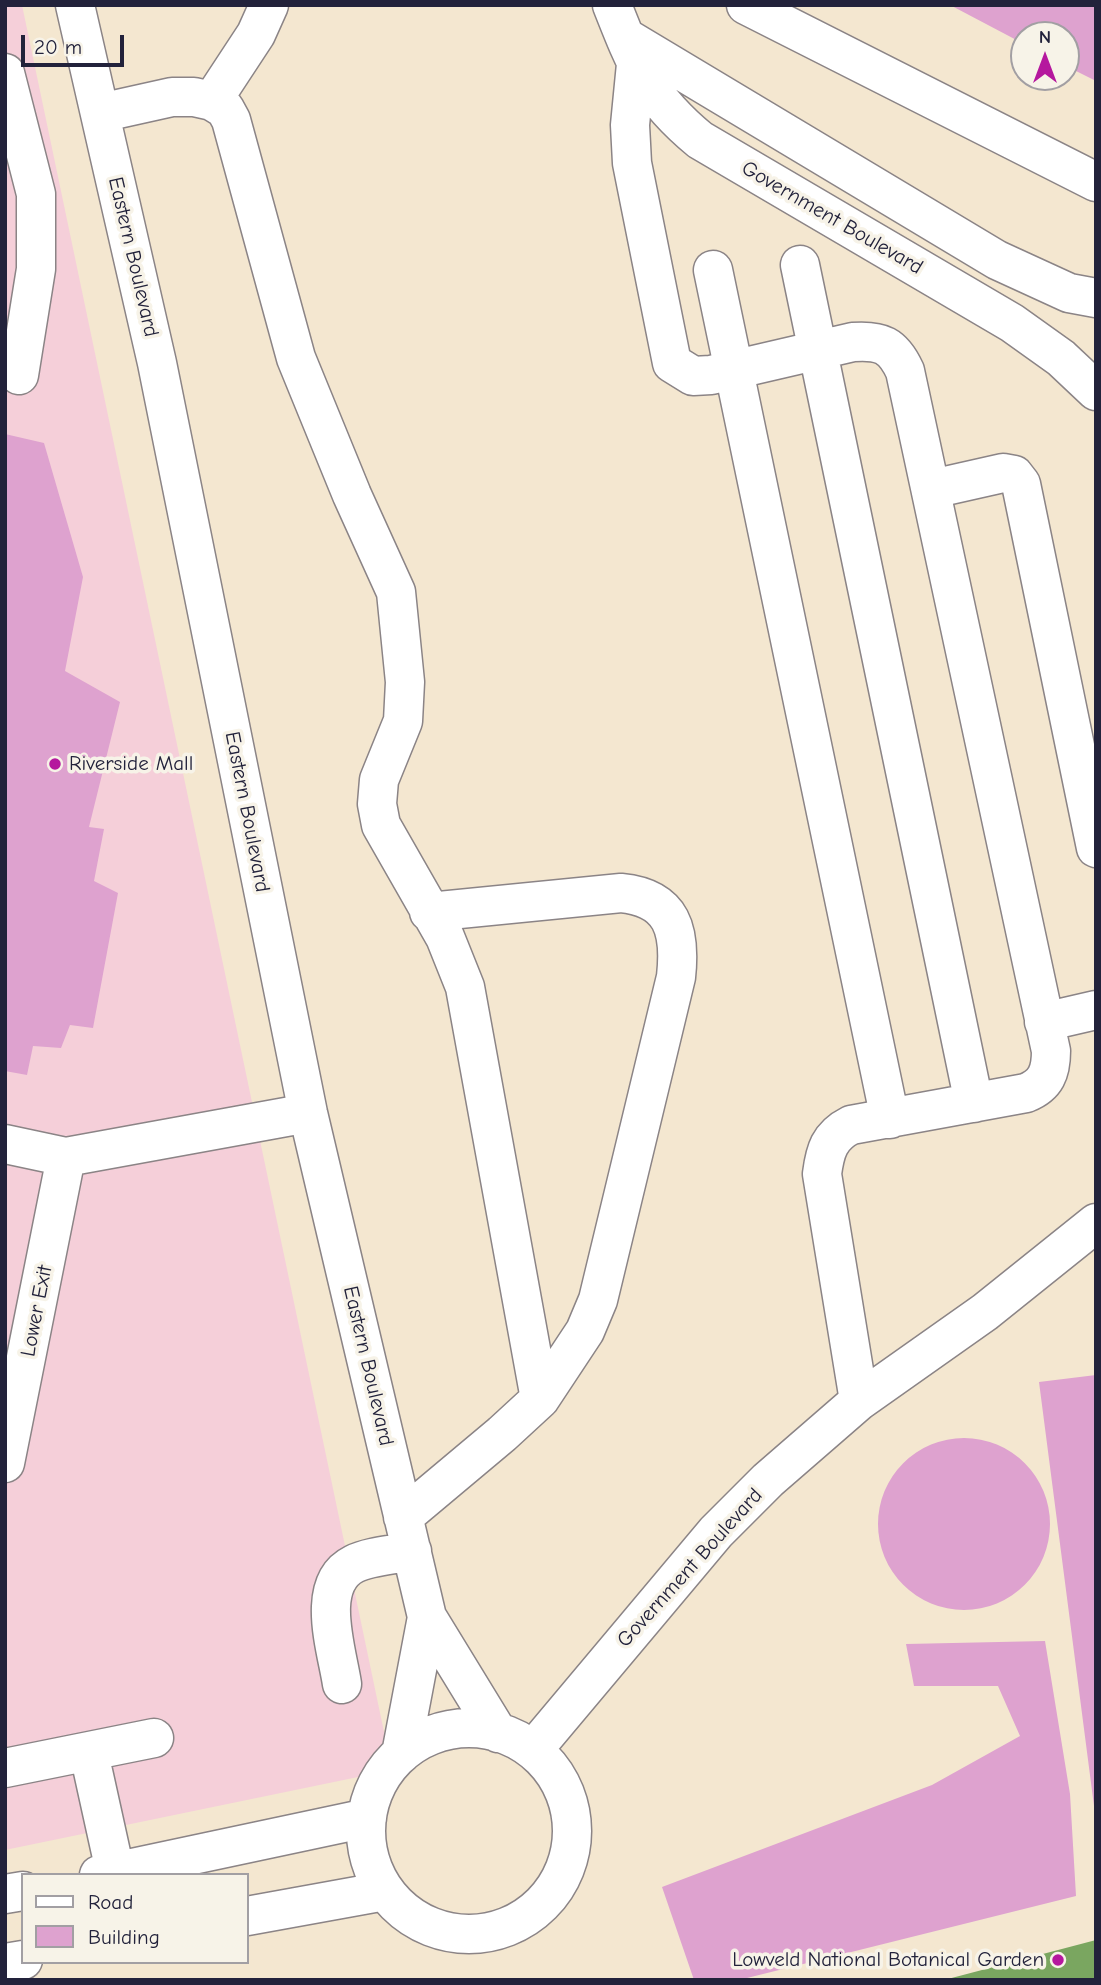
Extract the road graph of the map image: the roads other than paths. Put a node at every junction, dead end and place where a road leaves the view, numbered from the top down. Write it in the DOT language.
graph roads {
  1 [pos="75,5"];
  2 [pos="269,5"];
  3 [pos="746,5"];
  4 [pos="625,36"];
  5 [pos="5,73"];
  6 [pos="212,101"];
  7 [pos="100,113"];
  8 [pos="1096,182"];
  9 [pos="800,265"];
  10 [pos="713,270"];
  11 [pos="1096,298"];
  12 [pos="817,351"];
  13 [pos="733,372"];
  14 [pos="19,375"];
  15 [pos="1096,391"];
  16 [pos="932,489"];
  17 [pos="1096,848"];
  18 [pos="429,912"];
  19 [pos="1096,1010"];
  20 [pos="1044,1022"];
  21 [pos="974,1103"];
  22 [pos="308,1113"];
  23 [pos="890,1119"];
  24 [pos="5,1144"];
  25 [pos="66,1157"];
  26 [pos="1096,1223"];
  27 [pos="540,1399"];
  28 [pos="859,1401"];
  29 [pos="5,1463"];
  30 [pos="407,1534"];
  31 [pos="427,1617"];
  32 [pos="342,1684"];
  33 [pos="498,1733"];
  34 [pos="154,1738"];
  35 [pos="533,1750"];
  36 [pos="89,1753"];
  37 [pos="401,1754"];
  38 [pos="5,1768"];
  39 [pos="367,1818"];
  40 [pos="107,1873"];
  41 [pos="385,1891"];
  42 [pos="248,1916"];
  1 -- 7 [label="street, Eastern Boulevard"];
  2 -- 6 [label="street"];
  3 -- 8 [label="street"];
  4 -- 11 [label="street"];
  4 -- 13 [label="street"];
  4 -- 15 [label="street, Government Boulevard"];
  5 -- 14 [label="street"];
  6 -- 7 [label="street"];
  6 -- 18 [label="street"];
  7 -- 22 [label="street, Eastern Boulevard"];
  9 -- 12 [label="street"];
  10 -- 13 [label="street"];
  12 -- 13 [label="street"];
  12 -- 16 [label="street"];
  12 -- 21 [label="street"];
  13 -- 23 [label="street"];
  16 -- 17 [label="street"];
  16 -- 20 [label="street"];
  18 -- 27 [label="street"];
  18 -- 27 [label="street"];
  19 -- 20 [label="street"];
  20 -- 21 [label="street"];
  21 -- 23 [label="street"];
  22 -- 25 [label="street"];
  22 -- 30 [label="street, Eastern Boulevard"];
  23 -- 28 [label="street"];
  24 -- 25 [label="street"];
  25 -- 29 [label="street, Lower Exit"];
  26 -- 28 [label="street, Government Boulevard"];
  27 -- 30 [label="street"];
  28 -- 35 [label="street, Government Boulevard"];
  30 -- 31 [label="street, Eastern Boulevard"];
  30 -- 32 [label="street"];
  31 -- 33 [label="street, Eastern Boulevard"];
  31 -- 37 [label="street, Eastern Boulevard"];
  33 -- 35 [label="street"];
  33 -- 37 [label="street"];
  34 -- 36 [label="street"];
  35 -- 41 [label="street"];
  36 -- 38 [label="street"];
  36 -- 40 [label="street"];
  37 -- 39 [label="street"];
  39 -- 40 [label="street"];
  39 -- 41 [label="street"];
  41 -- 42 [label="street"];
}
